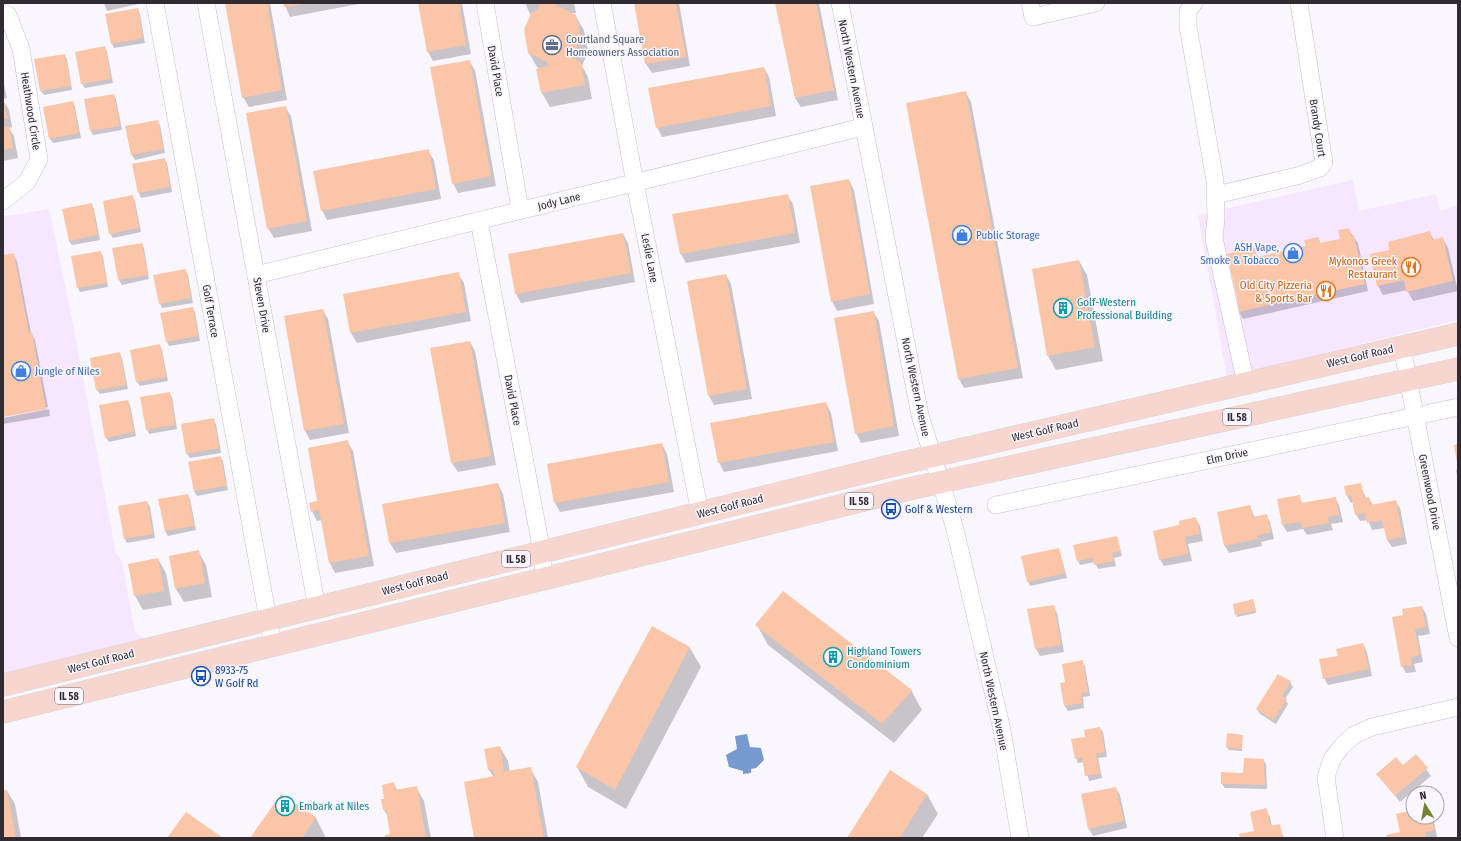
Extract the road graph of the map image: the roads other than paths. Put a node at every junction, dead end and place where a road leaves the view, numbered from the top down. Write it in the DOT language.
graph roads {
  1 [pos="155,3"];
  2 [pos="206,3"];
  3 [pos="485,3"];
  4 [pos="602,3"];
  5 [pos="840,3"];
  6 [pos="1096,3"];
  7 [pos="1194,3"];
  8 [pos="1299,3"];
  9 [pos="1031,10"];
  10 [pos="3,13"];
  11 [pos="863,127"];
  12 [pos="635,182"];
  13 [pos="1216,195"];
  14 [pos="3,201"];
  15 [pos="520,210"];
  16 [pos="478,221"];
  17 [pos="256,275"];
  18 [pos="1458,334"];
  19 [pos="1402,347"];
  20 [pos="1458,369"];
  21 [pos="1408,380"];
  22 [pos="1246,384"];
  23 [pos="1458,407"];
  24 [pos="1415,416"];
  25 [pos="932,456"];
  26 [pos="941,482"];
  27 [pos="996,506"];
  28 [pos="700,513"];
  29 [pos="542,552"];
  30 [pos="544,579"];
  31 [pos="317,608"];
  32 [pos="268,620"];
  33 [pos="1458,638"];
  34 [pos="272,646"];
  35 [pos="3,685"];
  36 [pos="1458,707"];
  37 [pos="3,712"];
  38 [pos="1020,838"];
  39 [pos="1335,838"];
  1 -- 32 [label="street, Golf Terrace"];
  2 -- 17 [label="street, Steven Drive"];
  3 -- 15 [label="street, David Place"];
  4 -- 12 [label="street, Leslie Lane"];
  5 -- 11 [label="street, North Western Avenue"];
  6 -- 9 [label="street"];
  7 -- 13 [label="street"];
  8 -- 13 [label="street, Brandy Court"];
  10 -- 14 [label="street, Heathwood Circle"];
  11 -- 12 [label="street, Jody Lane"];
  11 -- 25 [label="street, North Western Avenue"];
  12 -- 15 [label="street, Jody Lane"];
  12 -- 28 [label="street, Leslie Lane"];
  13 -- 22 [label="street"];
  15 -- 16 [label="street, Jody Lane"];
  16 -- 17 [label="street, Jody Lane"];
  16 -- 29 [label="street, David Place"];
  17 -- 31 [label="street, Steven Drive"];
  18 -- 19 [label="main road, West Golf Road / IL 58"];
  19 -- 21 [label="street, Greenwood Drive"];
  19 -- 22 [label="main road, West Golf Road / IL 58"];
  20 -- 21 [label="main road, IL 58"];
  21 -- 24 [label="street, Greenwood Drive"];
  21 -- 26 [label="main road, IL 58"];
  22 -- 25 [label="main road, West Golf Road / IL 58"];
  23 -- 24 [label="street, Elm Drive"];
  24 -- 27 [label="street, Elm Drive"];
  24 -- 33 [label="street, Greenwood Drive"];
  25 -- 26 [label="street, North Western Avenue"];
  25 -- 28 [label="main road, West Golf Road / IL 58"];
  26 -- 30 [label="main road, IL 58"];
  26 -- 38 [label="street, North Western Avenue"];
  28 -- 29 [label="main road, West Golf Road / IL 58"];
  29 -- 30 [label="street, David Place"];
  29 -- 31 [label="main road, West Golf Road / IL 58"];
  30 -- 34 [label="main road, IL 58"];
  31 -- 32 [label="main road, West Golf Road / IL 58"];
  32 -- 34 [label="street, Golf Terrace"];
  32 -- 35 [label="main road, West Golf Road / IL 58"];
  34 -- 37 [label="main road, IL 58"];
  36 -- 39 [label="street"];
}
